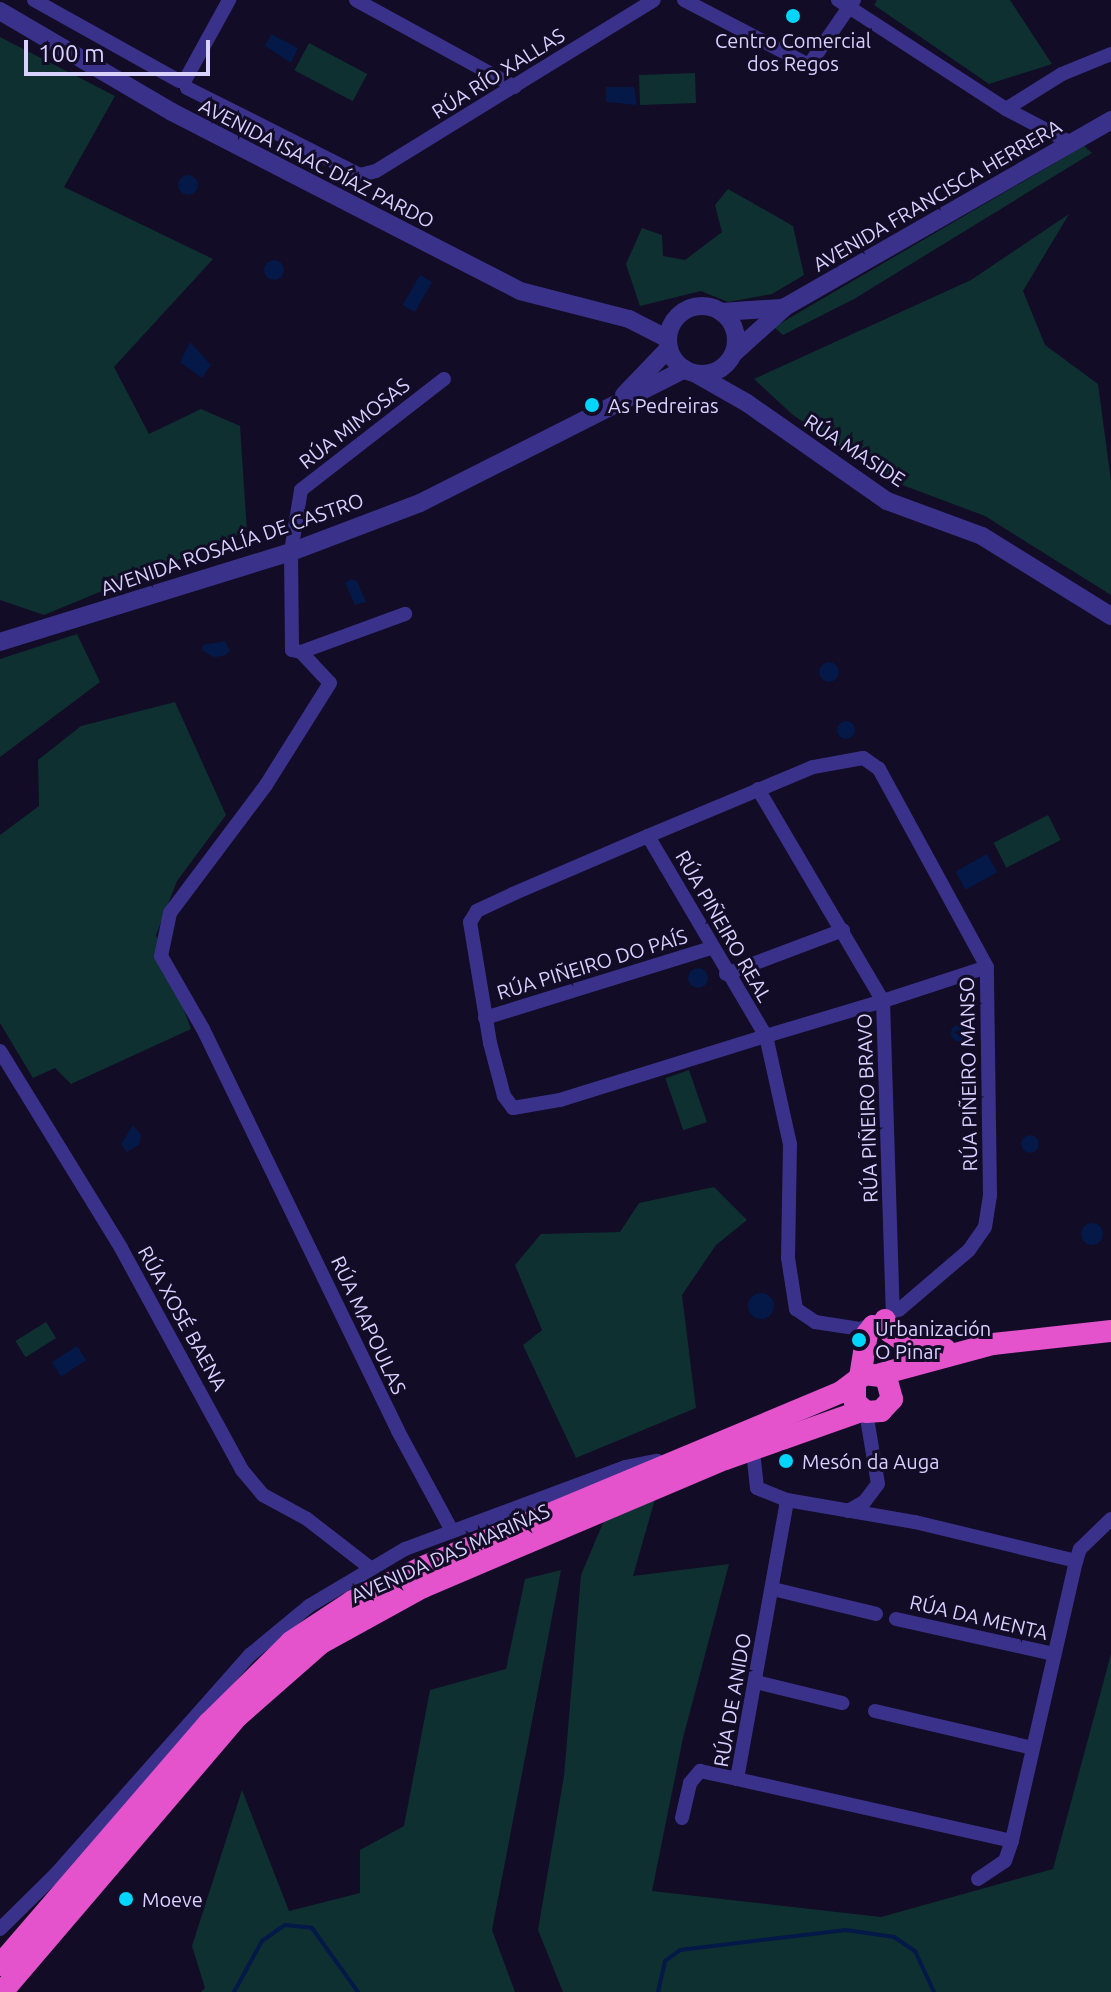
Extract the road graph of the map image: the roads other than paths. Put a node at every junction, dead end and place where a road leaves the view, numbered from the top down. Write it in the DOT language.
graph roads {
  1 [pos="34,0"];
  2 [pos="229,0"];
  3 [pos="356,0"];
  4 [pos="654,0"];
  5 [pos="684,0"];
  6 [pos="847,2"];
  7 [pos="0,11"];
  8 [pos="1111,54"];
  9 [pos="183,86"];
  10 [pos="515,87"];
  11 [pos="1006,109"];
  12 [pos="172,112"];
  13 [pos="1111,120"];
  14 [pos="1071,143"];
  15 [pos="785,307"];
  16 [pos="721,312"];
  17 [pos="676,318"];
  18 [pos="629,319"];
  19 [pos="669,344"];
  20 [pos="731,358"];
  21 [pos="690,372"];
  22 [pos="444,379"];
  23 [pos="747,403"];
  24 [pos="602,414"];
  25 [pos="291,552"];
  26 [pos="405,614"];
  27 [pos="1111,616"];
  28 [pos="0,642"];
  29 [pos="301,652"];
  30 [pos="758,789"];
  31 [pos="648,836"];
  32 [pos="843,930"];
  33 [pos="711,948"];
  34 [pos="987,967"];
  35 [pos="726,974"];
  36 [pos="883,1001"];
  37 [pos="485,1018"];
  38 [pos="766,1036"];
  39 [pos="0,1051"];
  40 [pos="885,1323"];
  41 [pos="1111,1333"];
  42 [pos="993,1344"];
  43 [pos="869,1377"];
  44 [pos="892,1399"];
  45 [pos="865,1411"];
  46 [pos="815,1425"];
  47 [pos="697,1453"];
  48 [pos="725,1459"];
  49 [pos="754,1460"];
  50 [pos="787,1500"];
  51 [pos="848,1511"];
  52 [pos="1111,1519"];
  53 [pos="452,1531"];
  54 [pos="1076,1561"];
  55 [pos="369,1567"];
  56 [pos="773,1589"];
  57 [pos="876,1614"];
  58 [pos="896,1619"];
  59 [pos="1054,1654"];
  60 [pos="756,1682"];
  61 [pos="842,1703"];
  62 [pos="875,1711"];
  63 [pos="1033,1748"];
  64 [pos="737,1779"];
  65 [pos="682,1818"];
  66 [pos="1012,1841"];
  67 [pos="978,1879"];
  68 [pos="0,1929"];
  69 [pos="0,1965"];
  70 [pos="2,1992"];
  1 -- 9 [label="street"];
  2 -- 9 [label="street"];
  3 -- 10 [label="street"];
  4 -- 10 [label="street, RÚA RÍO XALLAS"];
  5 -- 6 [label="street"];
  6 -- 11 [label="street"];
  7 -- 12 [label="street, AVENIDA ISAAC DÍAZ PARDO"];
  8 -- 11 [label="street"];
  9 -- 10 [label="street, RÚA RÍO XALLAS"];
  9 -- 12 [label="street"];
  11 -- 14 [label="street"];
  12 -- 18 [label="street, AVENIDA ISAAC DÍAZ PARDO"];
  13 -- 14 [label="street, AVENIDA FRANCISCA HERRERA"];
  14 -- 15 [label="street, AVENIDA FRANCISCA HERRERA"];
  15 -- 16 [label="street, AVENIDA FRANCISCA HERRERA"];
  15 -- 20 [label="street, AVENIDA FRANCISCA HERRERA"];
  16 -- 17 [label="street"];
  16 -- 20 [label="street"];
  17 -- 18 [label="street, AVENIDA ISAAC DÍAZ PARDO"];
  17 -- 19 [label="street"];
  18 -- 19 [label="street, AVENIDA ISAAC DÍAZ PARDO"];
  19 -- 21 [label="street"];
  19 -- 24 [label="street, AVENIDA ROSALÍA DE CASTRO"];
  20 -- 21 [label="street"];
  20 -- 23 [label="street, RÚA MASIDE"];
  21 -- 23 [label="street, RÚA MASIDE"];
  21 -- 24 [label="street, AVENIDA ROSALÍA DE CASTRO"];
  22 -- 25 [label="street, RÚA MIMOSAS"];
  23 -- 27 [label="street, RÚA MASIDE"];
  24 -- 25 [label="street, AVENIDA ROSALÍA DE CASTRO"];
  25 -- 28 [label="street, AVENIDA ROSALÍA DE CASTRO"];
  25 -- 29 [label="street, RÚA MIMOSAS"];
  26 -- 29 [label="street"];
  29 -- 53 [label="street, RÚA MAPOULAS"];
  30 -- 31 [label="street, RÚA PIÑEIRO MANSO"];
  30 -- 32 [label="street, RÚA PIÑEIRO BRAVO"];
  30 -- 34 [label="street, RÚA PIÑEIRO MANSO"];
  31 -- 33 [label="street, RÚA PIÑEIRO REAL"];
  31 -- 37 [label="street, RÚA PIÑEIRO MANSO"];
  32 -- 35 [label="street"];
  32 -- 36 [label="street, RÚA PIÑEIRO BRAVO"];
  33 -- 35 [label="street, RÚA PIÑEIRO REAL"];
  33 -- 37 [label="street, RÚA PIÑEIRO DO PAÍS"];
  34 -- 36 [label="street"];
  34 -- 40 [label="street, RÚA PIÑEIRO MANSO"];
  35 -- 38 [label="street, RÚA PIÑEIRO REAL"];
  36 -- 38 [label="street"];
  36 -- 40 [label="street, RÚA PIÑEIRO BRAVO"];
  37 -- 38 [label="street, RÚA PIÑEIRO MANSO"];
  38 -- 40 [label="street"];
  39 -- 55 [label="street, RÚA XOSÉ BAENA"];
  40 -- 42 [label="highway"];
  40 -- 43 [label="highway"];
  41 -- 42 [label="highway, AVENIDA DAS MARIÑAS"];
  41 -- 44 [label="highway, AVENIDA DAS MARIÑAS"];
  42 -- 43 [label="highway, AVENIDA DAS MARIÑAS"];
  43 -- 44 [label="highway"];
  43 -- 45 [label="highway"];
  43 -- 47 [label="highway, AVENIDA DAS MARIÑAS"];
  44 -- 45 [label="highway"];
  45 -- 46 [label="highway, AVENIDA DAS MARIÑAS"];
  45 -- 51 [label="street"];
  46 -- 48 [label="highway, AVENIDA DAS MARIÑAS"];
  46 -- 49 [label="street"];
  47 -- 53 [label="street, AVENIDA DAS MARIÑAS"];
  47 -- 69 [label="highway, AVENIDA DAS MARIÑAS"];
  48 -- 49 [label="street"];
  48 -- 70 [label="highway, AVENIDA DAS MARIÑAS"];
  49 -- 50 [label="street"];
  50 -- 51 [label="street"];
  50 -- 56 [label="street, RÚA DE ANIDO"];
  51 -- 54 [label="street"];
  52 -- 54 [label="street"];
  53 -- 55 [label="street, AVENIDA DAS MARIÑAS"];
  54 -- 59 [label="street"];
  55 -- 68 [label="street, AVENIDA DAS MARIÑAS"];
  56 -- 57 [label="street"];
  56 -- 60 [label="street, RÚA DE ANIDO"];
  58 -- 59 [label="street, RÚA DA MENTA"];
  59 -- 63 [label="street"];
  60 -- 61 [label="street"];
  60 -- 64 [label="street, RÚA DE ANIDO"];
  62 -- 63 [label="street"];
  63 -- 66 [label="street"];
  64 -- 65 [label="street"];
  64 -- 66 [label="street, RÚA DE ANIDO"];
  66 -- 67 [label="street"];
}
